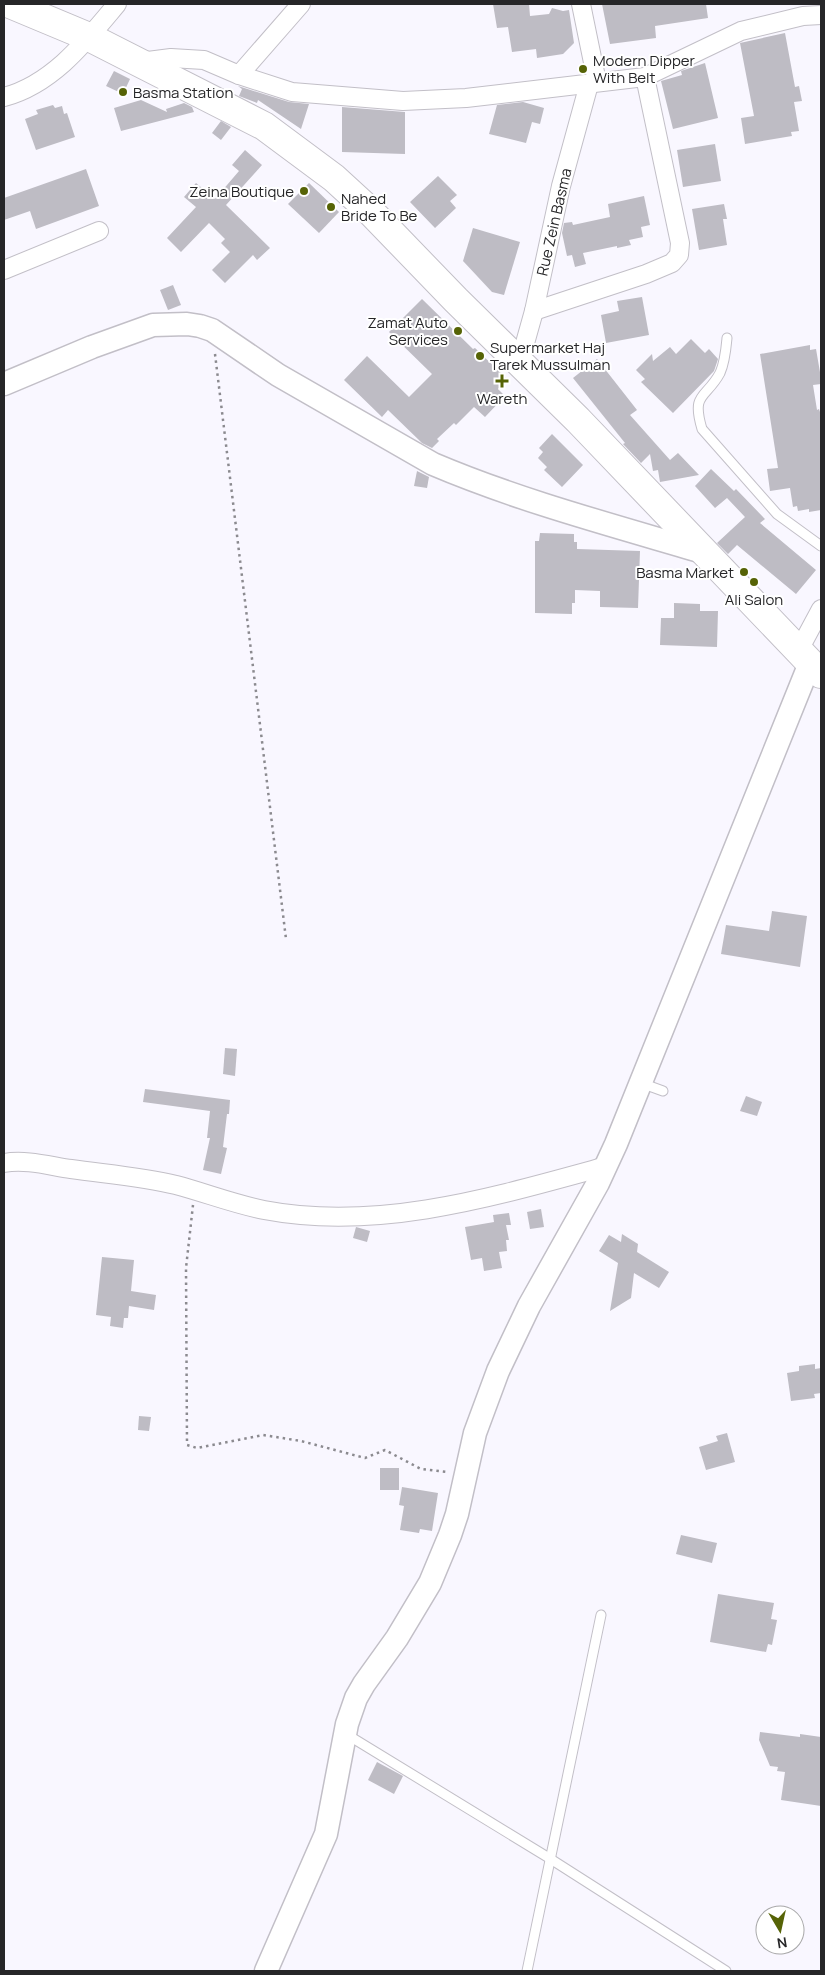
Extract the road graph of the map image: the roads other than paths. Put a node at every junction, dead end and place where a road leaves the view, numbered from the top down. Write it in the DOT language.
graph roads {
  1 [pos="10,4"];
  2 [pos="118,4"];
  3 [pos="301,4"];
  4 [pos="581,4"];
  5 [pos="821,15"];
  6 [pos="90,36"];
  7 [pos="139,63"];
  8 [pos="239,75"];
  9 [pos="646,76"];
  10 [pos="594,83"];
  11 [pos="4,97"];
  12 [pos="99,230"];
  13 [pos="4,270"];
  14 [pos="534,311"];
  15 [pos="727,338"];
  16 [pos="520,361"];
  17 [pos="4,384"];
  18 [pos="821,546"];
  19 [pos="706,553"];
  20 [pos="821,610"];
  21 [pos="810,662"];
  22 [pos="641,1083"];
  23 [pos="664,1091"];
  24 [pos="4,1162"];
  25 [pos="607,1166"];
  26 [pos="601,1615"];
  27 [pos="345,1734"];
  28 [pos="549,1858"];
  29 [pos="266,1971"];
  30 [pos="527,1971"];
  31 [pos="726,1971"];
  1 -- 6 [label="main road"];
  2 -- 6 [label="street"];
  3 -- 8 [label="street"];
  4 -- 10 [label="street"];
  5 -- 9 [label="street"];
  6 -- 7 [label="main road"];
  6 -- 11 [label="street"];
  7 -- 8 [label="street"];
  7 -- 16 [label="main road"];
  8 -- 10 [label="street"];
  9 -- 10 [label="street"];
  9 -- 14 [label="street"];
  10 -- 14 [label="street, Rue Zein Basma"];
  12 -- 13 [label="street"];
  14 -- 16 [label="street, Rue Zein Basma"];
  15 -- 18 [label="lane"];
  16 -- 19 [label="main road"];
  17 -- 19 [label="street"];
  19 -- 21 [label="main road"];
  20 -- 21 [label="street"];
  21 -- 22 [label="street"];
  22 -- 23 [label="lane"];
  22 -- 25 [label="street"];
  24 -- 25 [label="street"];
  25 -- 27 [label="street"];
  26 -- 28 [label="lane"];
  27 -- 28 [label="lane"];
  27 -- 29 [label="street"];
  28 -- 30 [label="lane"];
  28 -- 31 [label="lane"];
}
